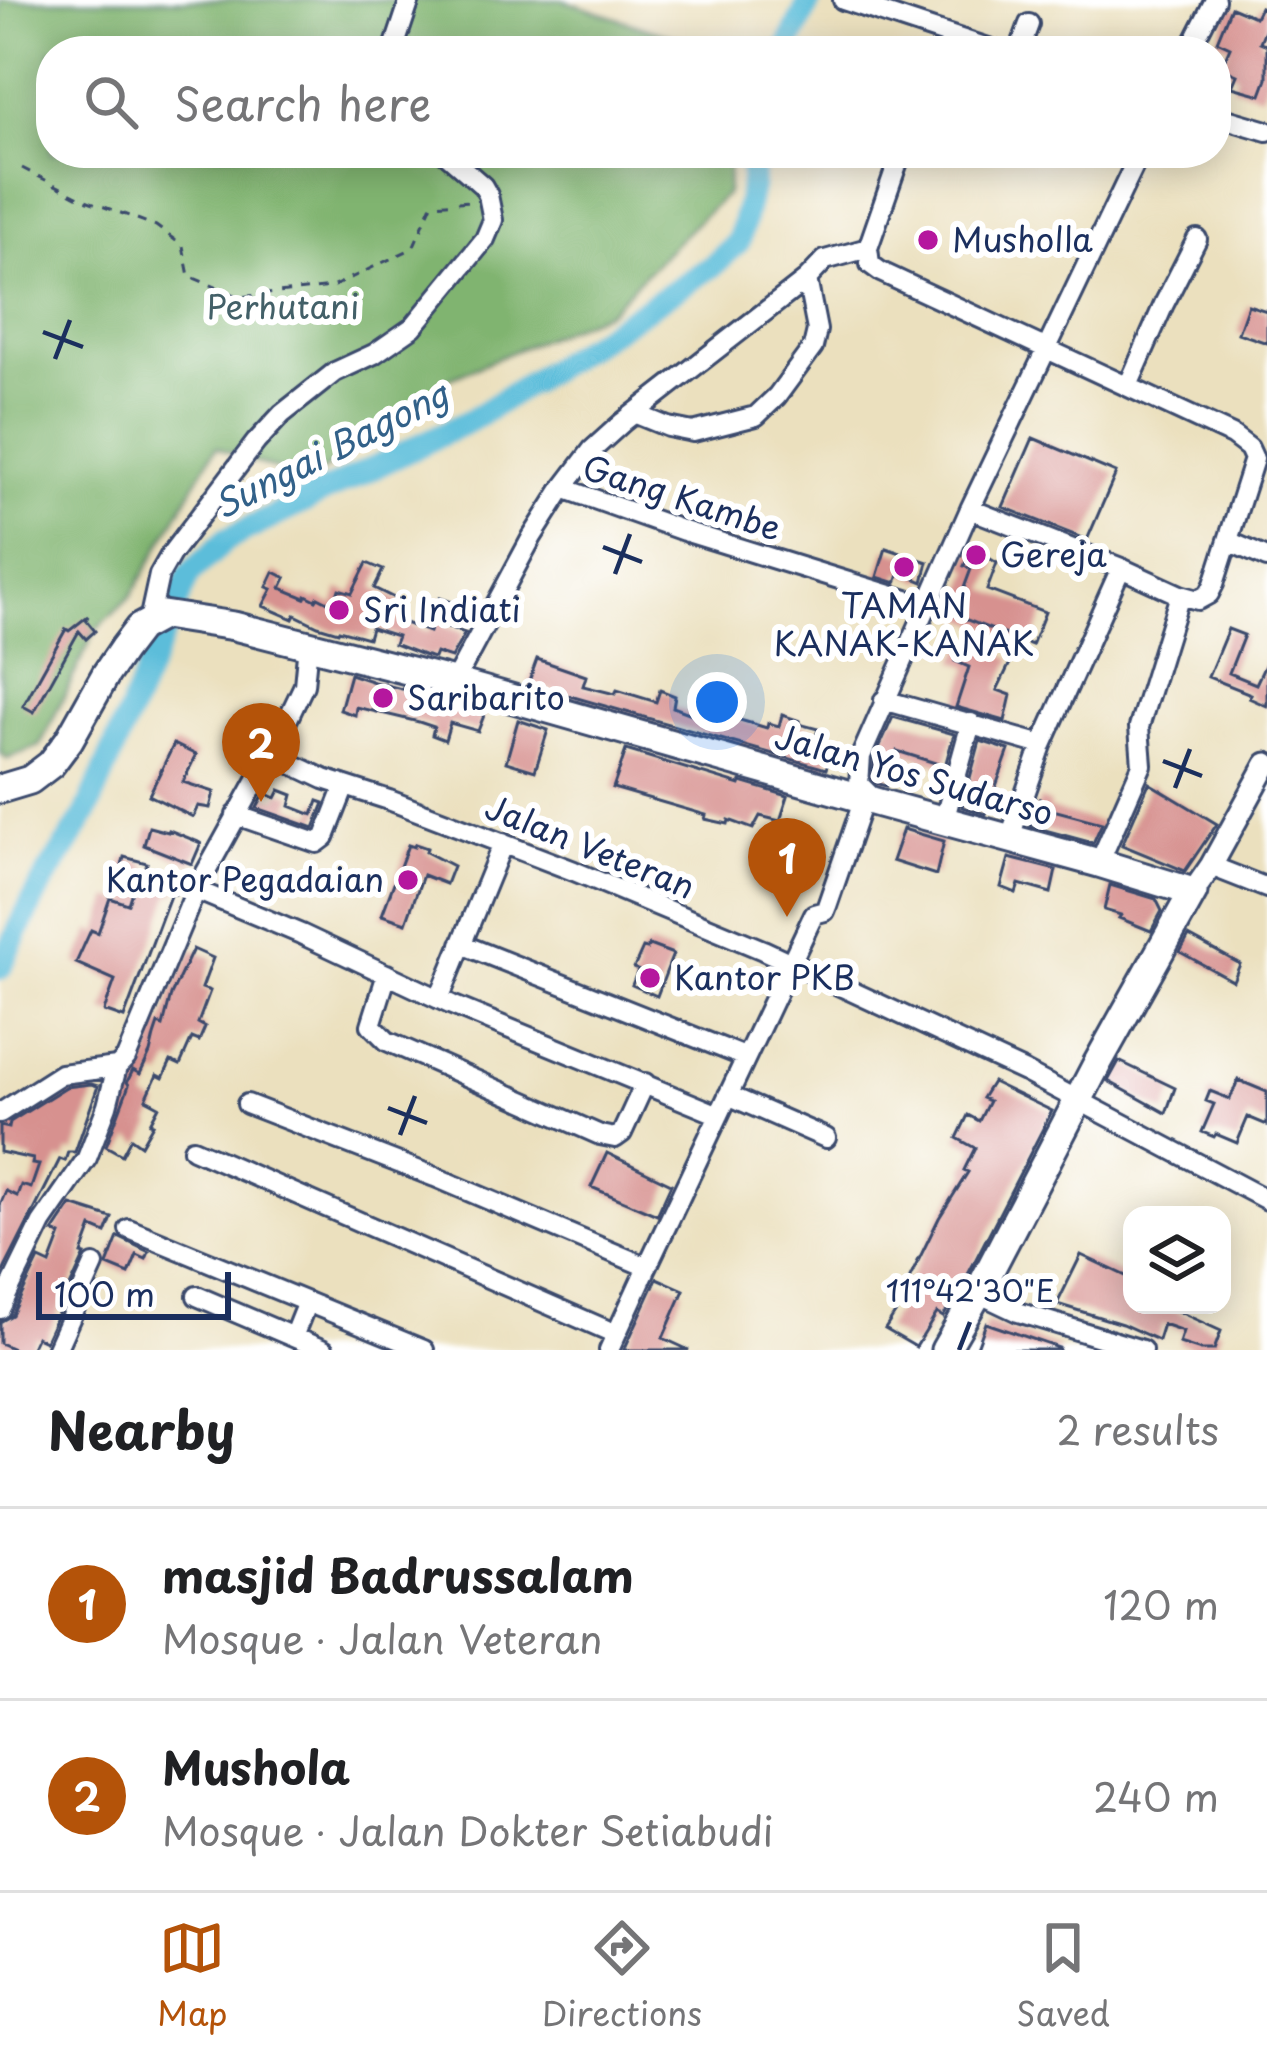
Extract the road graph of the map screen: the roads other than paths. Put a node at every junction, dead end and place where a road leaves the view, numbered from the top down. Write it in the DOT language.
graph roads {
  1 [pos="410,0"];
  2 [pos="844,0"];
  3 [pos="1215,0"];
  4 [pos="1029,24"];
  5 [pos="930,31"];
  6 [pos="398,36"];
  7 [pos="929,36"];
  8 [pos="947,36"];
  9 [pos="1025,36"];
  10 [pos="1197,36"];
  11 [pos="1231,120"];
  12 [pos="1267,130"];
  13 [pos="463,168"];
  14 [pos="896,168"];
  15 [pos="1133,168"];
  16 [pos="1197,239"];
  17 [pos="868,248"];
  18 [pos="807,279"];
  19 [pos="1048,348"];
  20 [pos="1129,386"];
  21 [pos="636,414"];
  22 [pos="563,488"];
  23 [pos="970,509"];
  24 [pos="1228,542"];
  25 [pos="1267,558"];
  26 [pos="1121,568"];
  27 [pos="1180,595"];
  28 [pos="926,606"];
  29 [pos="156,618"];
  30 [pos="308,644"];
  31 [pos="454,682"];
  32 [pos="884,700"];
  33 [pos="971,723"];
  34 [pos="1042,745"];
  35 [pos="271,754"];
  36 [pos="861,756"];
  37 [pos="1267,764"];
  38 [pos="809,783"];
  39 [pos="345,786"];
  40 [pos="0,789"];
  41 [pos="872,801"];
  42 [pos="236,815"];
  43 [pos="944,821"];
  44 [pos="1009,840"];
  45 [pos="503,843"];
  46 [pos="1100,863"];
  47 [pos="1211,866"];
  48 [pos="1267,888"];
  49 [pos="196,890"];
  50 [pos="1187,903"];
  51 [pos="461,944"];
  52 [pos="790,964"];
  53 [pos="387,974"];
  54 [pos="439,999"];
  55 [pos="746,1058"];
  56 [pos="117,1067"];
  57 [pos="645,1083"];
  58 [pos="728,1095"];
  59 [pos="1077,1100"];
  60 [pos="247,1104"];
  61 [pos="0,1113"];
  62 [pos="719,1115"];
  63 [pos="826,1138"];
  64 [pos="193,1150"];
  65 [pos="1267,1200"];
  66 [pos="129,1229"];
  67 [pos="94,1265"];
  68 [pos="647,1267"];
  69 [pos="9,1271"];
  70 [pos="979,1293"];
  71 [pos="197,1296"];
  72 [pos="307,1302"];
  73 [pos="0,1309"];
  74 [pos="292,1337"];
  75 [pos="612,1342"];
  76 [pos="56,1350"];
  77 [pos="324,1350"];
  78 [pos="424,1350"];
  79 [pos="945,1350"];
  80 [pos="1142,1350"];
  1 -- 6 [label="street"];
  2 -- 5 [label="street"];
  3 -- 10 [label="street"];
  4 -- 9 [label="street"];
  5 -- 7 [label="street"];
  5 -- 8 [label="street"];
  11 -- 12 [label="street"];
  13 -- 29 [label="street"];
  14 -- 17 [label="street"];
  15 -- 19 [label="street"];
  16 -- 20 [label="street"];
  17 -- 18 [label="street"];
  17 -- 19 [label="street"];
  18 -- 21 [label="street"];
  18 -- 21 [label="street"];
  19 -- 20 [label="street"];
  19 -- 23 [label="street"];
  20 -- 24 [label="street"];
  21 -- 22 [label="street"];
  22 -- 28 [label="street, Gang Kambe"];
  22 -- 31 [label="street, Gang Kambe"];
  23 -- 26 [label="street"];
  23 -- 28 [label="street"];
  24 -- 25 [label="street"];
  24 -- 27 [label="street"];
  26 -- 27 [label="street"];
  26 -- 34 [label="street"];
  27 -- 46 [label="street"];
  28 -- 32 [label="street"];
  29 -- 30 [label="highway, Jalan Yos Sudarso"];
  29 -- 40 [label="highway"];
  30 -- 31 [label="highway, Jalan Yos Sudarso"];
  30 -- 35 [label="street"];
  31 -- 38 [label="highway, Jalan Yos Sudarso"];
  32 -- 33 [label="street"];
  32 -- 36 [label="street"];
  33 -- 34 [label="street"];
  33 -- 43 [label="street"];
  34 -- 44 [label="street"];
  35 -- 39 [label="street, Jalan Veteran"];
  35 -- 42 [label="street"];
  36 -- 38 [label="street"];
  36 -- 41 [label="street"];
  37 -- 47 [label="main road"];
  38 -- 41 [label="highway, Jalan Yos Sudarso"];
  39 -- 42 [label="street"];
  39 -- 45 [label="street, Jalan Veteran"];
  41 -- 43 [label="highway, Jalan Yos Sudarso"];
  41 -- 52 [label="street"];
  42 -- 49 [label="street"];
  43 -- 44 [label="highway, Jalan Yos Sudarso"];
  44 -- 46 [label="highway, Jalan Yos Sudarso"];
  45 -- 51 [label="street"];
  45 -- 52 [label="street, Jalan Veteran"];
  46 -- 50 [label="highway, Jalan Yos Sudarso"];
  47 -- 48 [label="street"];
  47 -- 50 [label="main road"];
  49 -- 53 [label="street"];
  49 -- 56 [label="street"];
  50 -- 59 [label="highway"];
  51 -- 54 [label="street"];
  51 -- 55 [label="street"];
  52 -- 55 [label="street"];
  52 -- 59 [label="street, Jalan Veteran"];
  53 -- 54 [label="street"];
  53 -- 57 [label="street"];
  54 -- 57 [label="street"];
  55 -- 58 [label="street"];
  56 -- 61 [label="street"];
  56 -- 69 [label="street"];
  57 -- 62 [label="street"];
  58 -- 62 [label="street"];
  58 -- 63 [label="street"];
  59 -- 65 [label="street, Jalan Veteran"];
  59 -- 70 [label="highway"];
  60 -- 68 [label="street"];
  62 -- 68 [label="street"];
  64 -- 75 [label="street"];
  66 -- 72 [label="street"];
  67 -- 76 [label="street"];
  68 -- 75 [label="street"];
  69 -- 73 [label="street"];
  70 -- 79 [label="highway"];
  70 -- 80 [label="street"];
  71 -- 74 [label="street"];
  72 -- 74 [label="street"];
  72 -- 78 [label="street"];
  74 -- 77 [label="street"];
}
